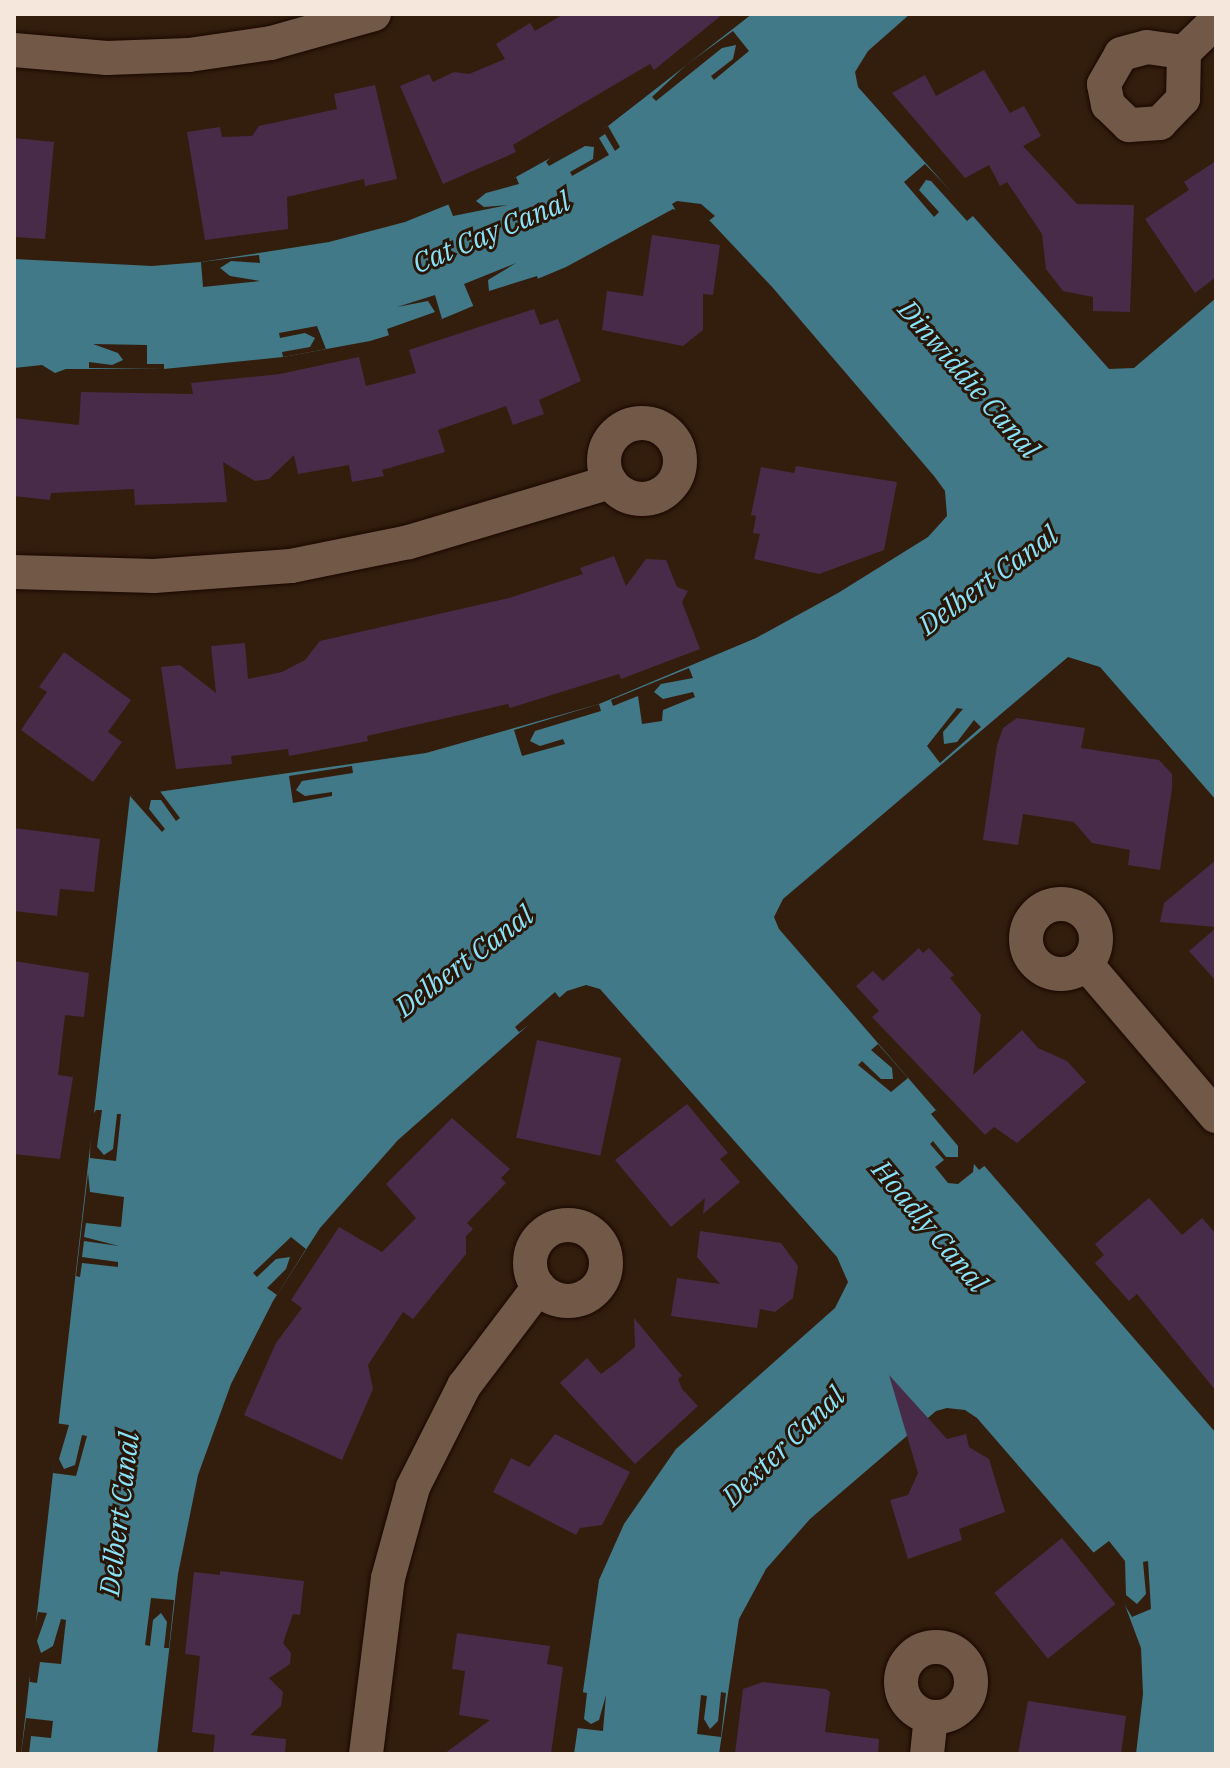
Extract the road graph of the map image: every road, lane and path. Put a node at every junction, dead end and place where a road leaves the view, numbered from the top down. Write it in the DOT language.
graph roads {
  1 [pos="374,14"];
  2 [pos="1216,21"];
  3 [pos="14,50"];
  4 [pos="1184,52"];
  5 [pos="610,482"];
  6 [pos="14,572"];
  7 [pos="1086,964"];
  8 [pos="1216,1116"];
  9 [pos="539,1287"];
  10 [pos="931,1718"];
  11 [pos="366,1754"];
  12 [pos="927,1754"];
  1 -- 3 [label="street"];
  2 -- 4 [label="street"];
  5 -- 6 [label="street"];
  7 -- 8 [label="street"];
  9 -- 11 [label="street"];
  10 -- 12 [label="street"];
}
